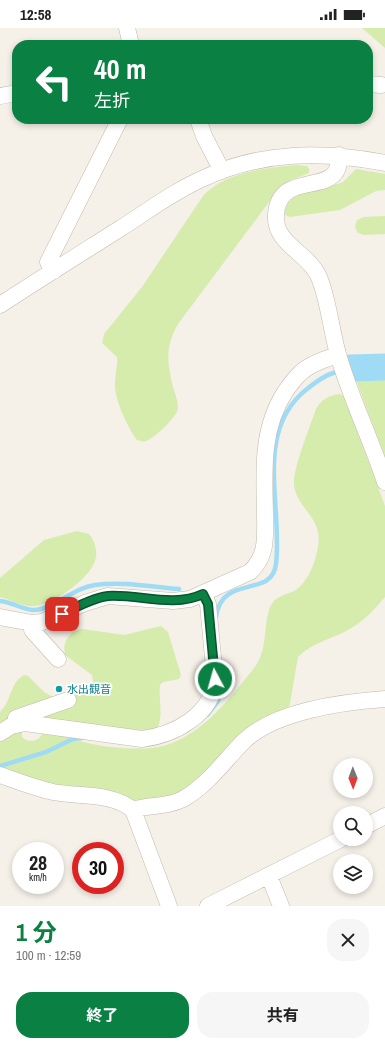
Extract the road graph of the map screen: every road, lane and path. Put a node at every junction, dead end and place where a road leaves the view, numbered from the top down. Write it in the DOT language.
graph roads {
  1 [pos="127,28"];
  2 [pos="130,40"];
  3 [pos="12,94"];
  4 [pos="0,96"];
  5 [pos="117,124"];
  6 [pos="200,124"];
  7 [pos="339,155"];
  8 [pos="385,163"];
  9 [pos="222,171"];
  10 [pos="54,271"];
  11 [pos="0,305"];
  12 [pos="338,355"];
  13 [pos="385,482"];
  14 [pos="203,594"];
  15 [pos="0,617"];
  16 [pos="32,623"];
  17 [pos="58,659"];
  18 [pos="385,699"];
  19 [pos="68,700"];
  20 [pos="18,724"];
  21 [pos="0,733"];
  22 [pos="0,774"];
  23 [pos="133,810"];
  24 [pos="385,816"];
  25 [pos="373,822"];
  26 [pos="333,843"];
  27 [pos="269,876"];
  28 [pos="169,906"];
  29 [pos="208,906"];
  30 [pos="281,906"];
  1 -- 2 [label="street"];
  3 -- 4 [label="street"];
  5 -- 10 [label="street"];
  6 -- 9 [label="street"];
  7 -- 8 [label="street"];
  7 -- 9 [label="street"];
  7 -- 12 [label="street"];
  9 -- 10 [label="street"];
  10 -- 11 [label="street"];
  12 -- 13 [label="street"];
  12 -- 14 [label="street"];
  14 -- 16 [label="street"];
  14 -- 20 [label="street"];
  15 -- 16 [label="street"];
  16 -- 17 [label="street"];
  18 -- 23 [label="street"];
  19 -- 20 [label="street"];
  20 -- 21 [label="street"];
  22 -- 23 [label="street"];
  23 -- 28 [label="street"];
  24 -- 25 [label="street"];
  26 -- 27 [label="street"];
  27 -- 29 [label="street"];
  27 -- 30 [label="street"];
}
